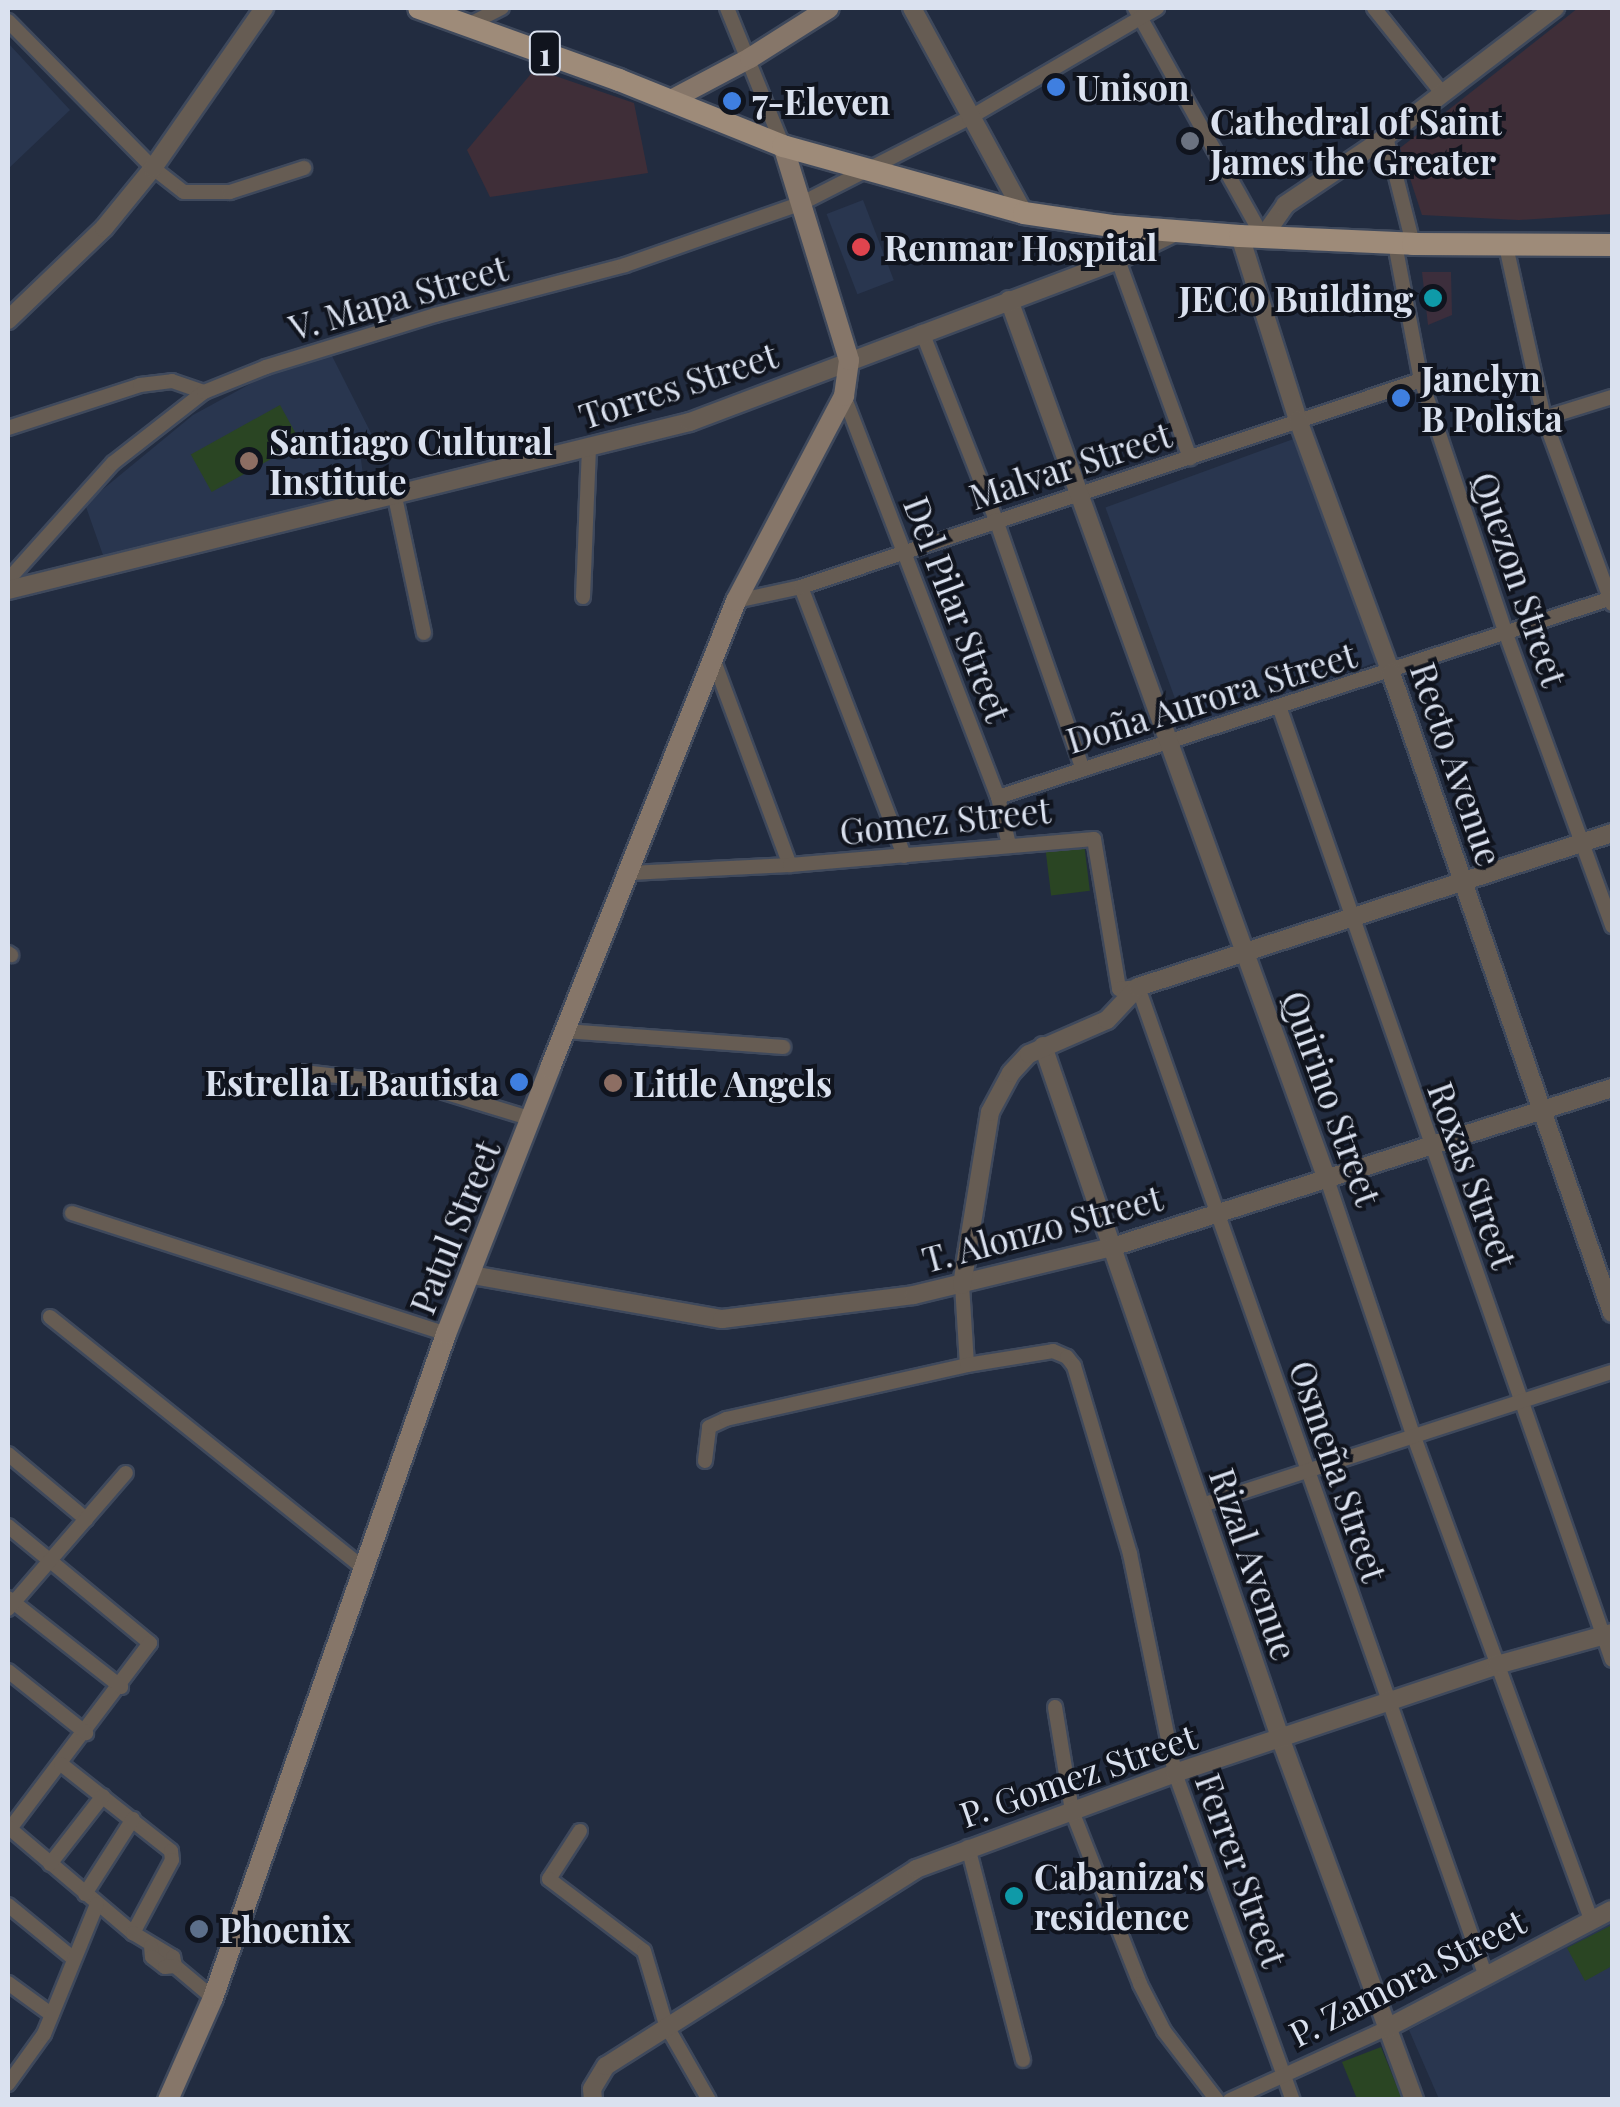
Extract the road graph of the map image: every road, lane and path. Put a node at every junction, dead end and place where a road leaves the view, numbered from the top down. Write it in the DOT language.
graph roads {
  1 [pos="264,8"];
  2 [pos="418,8"];
  3 [pos="502,8"];
  4 [pos="727,8"];
  5 [pos="830,8"];
  6 [pos="912,8"];
  7 [pos="1157,8"];
  8 [pos="1374,8"];
  9 [pos="1556,8"];
  10 [pos="1138,12"];
  11 [pos="8,21"];
  12 [pos="468,26"];
  13 [pos="750,58"];
  14 [pos="1442,93"];
  15 [pos="671,100"];
  16 [pos="969,118"];
  17 [pos="1386,137"];
  18 [pos="783,146"];
  19 [pos="154,168"];
  20 [pos="304,168"];
  21 [pos="867,173"];
  22 [pos="802,203"];
  23 [pos="1024,213"];
  24 [pos="1178,232"];
  25 [pos="1252,236"];
  26 [pos="1404,244"];
  27 [pos="1612,245"];
  28 [pos="1506,246"];
  29 [pos="1118,260"];
  30 [pos="1009,300"];
  31 [pos="8,320"];
  32 [pos="922,332"];
  33 [pos="849,360"];
  34 [pos="1422,380"];
  35 [pos="204,392"];
  36 [pos="844,396"];
  37 [pos="1612,397"];
  38 [pos="1544,418"];
  39 [pos="1298,420"];
  40 [pos="8,428"];
  41 [pos="588,449"];
  42 [pos="1190,458"];
  43 [pos="1076,493"];
  44 [pos="395,497"];
  45 [pos="996,520"];
  46 [pos="904,552"];
  47 [pos="8,580"];
  48 [pos="801,587"];
  49 [pos="8,590"];
  50 [pos="583,597"];
  51 [pos="736,601"];
  52 [pos="1612,602"];
  53 [pos="424,632"];
  54 [pos="1506,634"];
  55 [pos="714,661"];
  56 [pos="1391,673"];
  57 [pos="1280,709"];
  58 [pos="1167,742"];
  59 [pos="1082,767"];
  60 [pos="998,797"];
  61 [pos="1612,833"];
  62 [pos="1580,843"];
  63 [pos="1008,845"];
  64 [pos="904,856"];
  65 [pos="790,865"];
  66 [pos="630,873"];
  67 [pos="1463,879"];
  68 [pos="1350,917"];
  69 [pos="1612,926"];
  70 [pos="1244,950"];
  71 [pos="1138,988"];
  72 [pos="565,1031"];
  73 [pos="1042,1046"];
  74 [pos="784,1047"];
  75 [pos="304,1072"];
  76 [pos="1612,1088"];
  77 [pos="1541,1111"];
  78 [pos="532,1118"];
  79 [pos="1431,1148"];
  80 [pos="1328,1182"];
  81 [pos="72,1214"];
  82 [pos="1219,1214"];
  83 [pos="1109,1248"];
  84 [pos="472,1275"];
  85 [pos="962,1286"];
  86 [pos="1612,1313"];
  87 [pos="50,1317"];
  88 [pos="446,1334"];
  89 [pos="966,1365"];
  90 [pos="1612,1372"];
  91 [pos="1522,1402"];
  92 [pos="1414,1437"];
  93 [pos="8,1454"];
  94 [pos="705,1461"];
  95 [pos="1305,1472"];
  96 [pos="126,1473"];
  97 [pos="1199,1506"];
  98 [pos="86,1519"];
  99 [pos="8,1526"];
  100 [pos="50,1560"];
  101 [pos="364,1569"];
  102 [pos="9,1603"];
  103 [pos="1609,1635"];
  104 [pos="1612,1660"];
  105 [pos="1496,1665"];
  106 [pos="8,1671"];
  107 [pos="120,1687"];
  108 [pos="1390,1703"];
  109 [pos="1055,1707"];
  110 [pos="86,1732"];
  111 [pos="1281,1740"];
  112 [pos="61,1764"];
  113 [pos="1175,1774"];
  114 [pos="103,1796"];
  115 [pos="1072,1811"];
  116 [pos="133,1819"];
  117 [pos="9,1828"];
  118 [pos="580,1831"];
  119 [pos="968,1847"];
  120 [pos="50,1864"];
  121 [pos="91,1899"];
  122 [pos="8,1905"];
  123 [pos="1612,1910"];
  124 [pos="1591,1919"];
  125 [pos="133,1933"];
  126 [pos="74,1959"];
  127 [pos="1485,1974"];
  128 [pos="8,1985"];
  129 [pos="213,1998"];
  130 [pos="52,2015"];
  131 [pos="666,2026"];
  132 [pos="1385,2028"];
  133 [pos="1023,2060"];
  134 [pos="1284,2076"];
  135 [pos="8,2084"];
  136 [pos="168,2100"];
  137 [pos="594,2100"];
  138 [pos="709,2100"];
  139 [pos="1217,2100"];
  140 [pos="1230,2100"];
  141 [pos="1293,2100"];
  142 [pos="1414,2100"];
  1 -- 19 [label="street"];
  2 -- 12 [label="main road, 1"];
  3 -- 12 [label="street"];
  4 -- 13 [label="street"];
  5 -- 13 [label="main road"];
  6 -- 16 [label="street"];
  7 -- 10 [label="street, V. Mapa Street"];
  8 -- 14 [label="street"];
  9 -- 14 [label="street"];
  10 -- 16 [label="street, V. Mapa Street"];
  10 -- 25 [label="street"];
  11 -- 19 [label="street"];
  12 -- 15 [label="main road, 1"];
  13 -- 15 [label="main road"];
  13 -- 18 [label="street"];
  14 -- 17 [label="street"];
  15 -- 18 [label="main road, 1"];
  16 -- 21 [label="street, V. Mapa Street"];
  16 -- 23 [label="street"];
  17 -- 25 [label="street"];
  17 -- 26 [label="street, Quezon Street"];
  18 -- 21 [label="main road, 1"];
  18 -- 22 [label="main road"];
  19 -- 20 [label="street"];
  19 -- 31 [label="street"];
  21 -- 22 [label="street, V. Mapa Street"];
  21 -- 23 [label="main road, 1"];
  22 -- 33 [label="main road"];
  22 -- 35 [label="street, V. Mapa Street"];
  23 -- 24 [label="main road, 1"];
  24 -- 25 [label="main road, 1"];
  24 -- 29 [label="street, Torres Street"];
  25 -- 26 [label="main road, 1"];
  25 -- 39 [label="street, Recto Avenue"];
  26 -- 28 [label="main road, 1"];
  26 -- 34 [label="street, Quezon Street"];
  27 -- 28 [label="main road, 1"];
  28 -- 38 [label="street"];
  29 -- 30 [label="street, Torres Street"];
  29 -- 42 [label="street"];
  30 -- 32 [label="street, Torres Street"];
  30 -- 43 [label="street, Quirino Street"];
  32 -- 33 [label="street, Torres Street"];
  32 -- 45 [label="street"];
  33 -- 36 [label="main road, Patul Street"];
  33 -- 41 [label="street, Torres Street"];
  34 -- 39 [label="street, Malvar Street"];
  34 -- 54 [label="street, Quezon Street"];
  35 -- 40 [label="street"];
  35 -- 47 [label="street, V. Mapa Street"];
  36 -- 46 [label="street, Del Pilar Street"];
  36 -- 51 [label="main road, Patul Street"];
  37 -- 38 [label="street"];
  38 -- 52 [label="street"];
  39 -- 42 [label="street, Malvar Street"];
  39 -- 56 [label="street, Recto Avenue"];
  41 -- 44 [label="street, Torres Street"];
  41 -- 50 [label="street"];
  42 -- 43 [label="street, Malvar Street"];
  43 -- 45 [label="street, Malvar Street"];
  43 -- 58 [label="street, Quirino Street"];
  44 -- 49 [label="street, Torres Street"];
  44 -- 53 [label="street"];
  45 -- 46 [label="street, Malvar Street"];
  45 -- 59 [label="street"];
  46 -- 48 [label="street, Malvar Street"];
  46 -- 60 [label="street, Del Pilar Street"];
  48 -- 51 [label="street, Malvar Street"];
  48 -- 64 [label="street"];
  51 -- 55 [label="main road, Patul Street"];
  52 -- 54 [label="street, Doña Aurora Street"];
  54 -- 56 [label="street, Doña Aurora Street"];
  54 -- 62 [label="street, Quezon Street"];
  55 -- 65 [label="street"];
  55 -- 66 [label="main road, Patul Street"];
  56 -- 57 [label="street, Doña Aurora Street"];
  56 -- 67 [label="street, Recto Avenue"];
  57 -- 58 [label="street, Doña Aurora Street"];
  57 -- 68 [label="street, Roxas Street"];
  58 -- 59 [label="street, Doña Aurora Street"];
  58 -- 70 [label="street, Quirino Street"];
  59 -- 60 [label="street, Doña Aurora Street"];
  60 -- 63 [label="street, Del Pilar Street"];
  61 -- 62 [label="street"];
  62 -- 67 [label="street"];
  62 -- 69 [label="street, Quezon Street"];
  63 -- 64 [label="street, Gomez Street"];
  63 -- 71 [label="street, Gomez Street"];
  64 -- 65 [label="street, Gomez Street"];
  65 -- 66 [label="street, Gomez Street"];
  66 -- 72 [label="main road, Patul Street"];
  67 -- 68 [label="street"];
  67 -- 77 [label="street, Recto Avenue"];
  68 -- 70 [label="street"];
  68 -- 79 [label="street, Roxas Street"];
  70 -- 71 [label="street"];
  70 -- 80 [label="street, Quirino Street"];
  71 -- 73 [label="street"];
  71 -- 82 [label="street, Osmeña Street"];
  72 -- 74 [label="street"];
  72 -- 78 [label="main road, Patul Street"];
  73 -- 83 [label="street, Rizal Avenue"];
  73 -- 85 [label="street"];
  75 -- 78 [label="street"];
  76 -- 77 [label="street, T. Alonzo Street"];
  77 -- 79 [label="street, T. Alonzo Street"];
  77 -- 86 [label="street, Recto Avenue"];
  78 -- 84 [label="main road, Patul Street"];
  79 -- 80 [label="street, T. Alonzo Street"];
  79 -- 91 [label="street, Roxas Street"];
  80 -- 82 [label="street, T. Alonzo Street"];
  80 -- 92 [label="street, Quirino Street"];
  81 -- 88 [label="street"];
  82 -- 83 [label="street, T. Alonzo Street"];
  82 -- 95 [label="street, Osmeña Street"];
  83 -- 85 [label="street, T. Alonzo Street"];
  83 -- 97 [label="street, Rizal Avenue"];
  84 -- 85 [label="street, T. Alonzo Street"];
  84 -- 88 [label="main road, Patul Street"];
  85 -- 89 [label="street"];
  87 -- 101 [label="street"];
  88 -- 101 [label="main road, Patul Street"];
  89 -- 94 [label="street"];
  89 -- 113 [label="street, Ferrer Street"];
  90 -- 91 [label="street"];
  91 -- 92 [label="street"];
  91 -- 103 [label="street, Roxas Street"];
  92 -- 95 [label="street"];
  92 -- 105 [label="street, Quirino Street"];
  93 -- 98 [label="street"];
  95 -- 97 [label="street"];
  95 -- 108 [label="street, Osmeña Street"];
  96 -- 98 [label="street"];
  97 -- 111 [label="street, Rizal Avenue"];
  98 -- 100 [label="street"];
  99 -- 100 [label="street"];
  100 -- 102 [label="street"];
  100 -- 107 [label="street"];
  101 -- 129 [label="main road, Patul Street"];
  102 -- 107 [label="street"];
  103 -- 104 [label="street, Roxas Street"];
  103 -- 105 [label="street, P. Gomez Street"];
  105 -- 108 [label="street, P. Gomez Street"];
  105 -- 124 [label="street, Quirino Street"];
  106 -- 110 [label="street"];
  107 -- 110 [label="street"];
  108 -- 111 [label="street, P. Gomez Street"];
  108 -- 127 [label="street, Osmeña Street"];
  109 -- 115 [label="street"];
  110 -- 112 [label="street"];
  111 -- 113 [label="street, P. Gomez Street"];
  111 -- 132 [label="street, Rizal Avenue"];
  112 -- 114 [label="street"];
  112 -- 117 [label="street"];
  113 -- 115 [label="street, P. Gomez Street"];
  113 -- 134 [label="street, Ferrer Street"];
  114 -- 116 [label="street"];
  114 -- 120 [label="street"];
  115 -- 119 [label="street, P. Gomez Street"];
  115 -- 139 [label="street"];
  116 -- 121 [label="street"];
  116 -- 125 [label="street"];
  117 -- 120 [label="street"];
  118 -- 131 [label="street"];
  119 -- 131 [label="street, P. Gomez Street"];
  119 -- 133 [label="street"];
  120 -- 121 [label="street"];
  121 -- 125 [label="street"];
  121 -- 126 [label="street"];
  122 -- 126 [label="street"];
  123 -- 124 [label="street, P. Zamora Street"];
  124 -- 127 [label="street, P. Zamora Street"];
  125 -- 129 [label="street"];
  126 -- 130 [label="street"];
  127 -- 132 [label="street, P. Zamora Street"];
  128 -- 130 [label="street"];
  129 -- 136 [label="main road, Patul Street"];
  130 -- 135 [label="street"];
  131 -- 137 [label="street, P. Gomez Street"];
  131 -- 138 [label="street"];
  132 -- 134 [label="street, P. Zamora Street"];
  132 -- 142 [label="street, Rizal Avenue"];
  134 -- 140 [label="street, P. Zamora Street"];
  134 -- 141 [label="street, Ferrer Street"];
}
